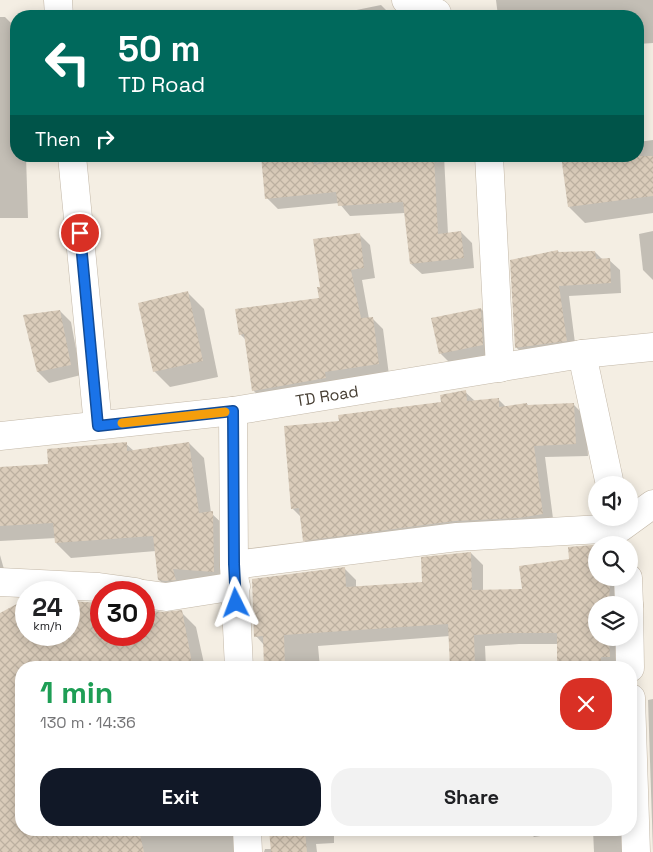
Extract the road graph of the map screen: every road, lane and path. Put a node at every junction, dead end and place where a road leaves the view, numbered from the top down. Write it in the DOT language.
graph roads {
  1 [pos="406,0"];
  2 [pos="430,10"];
  3 [pos="73,162"];
  4 [pos="489,162"];
  5 [pos="653,347"];
  6 [pos="582,354"];
  7 [pos="500,368"];
  8 [pos="233,411"];
  9 [pos="98,426"];
  10 [pos="0,436"];
  11 [pos="608,476"];
  12 [pos="653,504"];
  13 [pos="620,530"];
  14 [pos="235,576"];
  15 [pos="0,582"];
  16 [pos="90,587"];
  17 [pos="155,596"];
  18 [pos="630,646"];
  19 [pos="239,661"];
  20 [pos="630,661"];
  21 [pos="247,836"];
  22 [pos="635,836"];
  23 [pos="248,852"];
  24 [pos="636,852"];
  1 -- 2 [label="street"];
  3 -- 9 [label="street"];
  4 -- 7 [label="street"];
  5 -- 6 [label="street, TD Road"];
  6 -- 7 [label="street, TD Road"];
  6 -- 11 [label="street"];
  7 -- 8 [label="street, TD Road"];
  8 -- 9 [label="street, TD Road"];
  8 -- 14 [label="street"];
  9 -- 10 [label="street, TD Road"];
  12 -- 13 [label="street"];
  13 -- 14 [label="street"];
  14 -- 17 [label="street"];
  14 -- 19 [label="street"];
  15 -- 16 [label="street"];
  18 -- 20 [label="street"];
  21 -- 23 [label="street"];
  22 -- 24 [label="street"];
}
